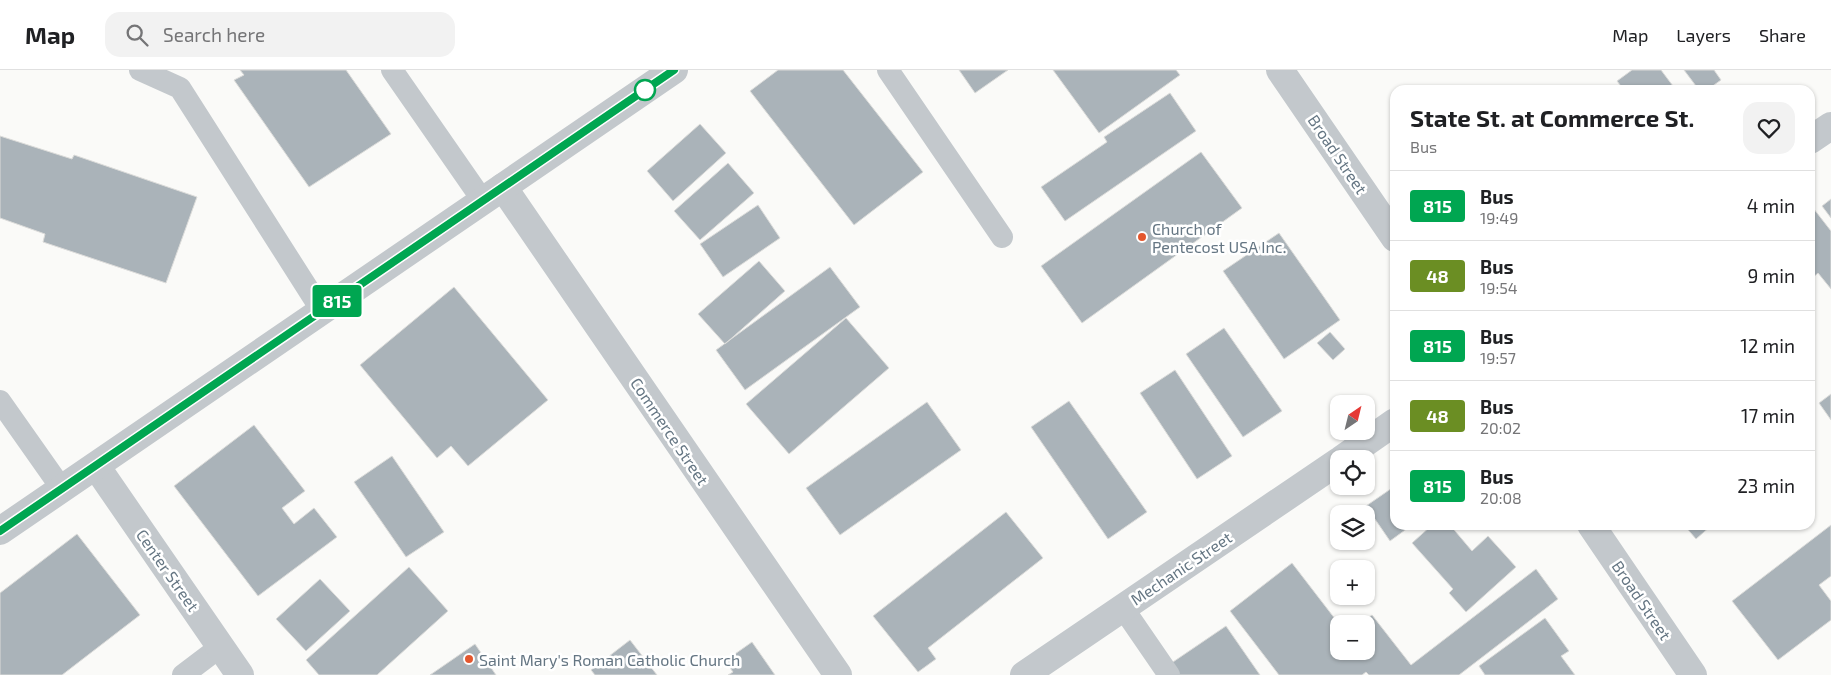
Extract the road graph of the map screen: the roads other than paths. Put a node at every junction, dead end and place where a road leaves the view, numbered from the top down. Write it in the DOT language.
graph roads {
  1 [pos="140,70"];
  2 [pos="392,70"];
  3 [pos="674,70"];
  4 [pos="888,70"];
  5 [pos="1280,70"];
  6 [pos="1831,126"];
  7 [pos="1815,137"];
  8 [pos="493,194"];
  9 [pos="1390,231"];
  10 [pos="1002,237"];
  11 [pos="322,311"];
  12 [pos="0,401"];
  13 [pos="1390,425"];
  14 [pos="1354,450"];
  15 [pos="96,466"];
  16 [pos="1330,467"];
  17 [pos="62,489"];
  18 [pos="1594,530"];
  19 [pos="0,531"];
  20 [pos="1124,608"];
  21 [pos="220,647"];
  22 [pos="183,675"];
  23 [pos="240,675"];
  24 [pos="838,675"];
  25 [pos="1024,675"];
  26 [pos="1169,675"];
  27 [pos="1694,675"];
  1 -- 11 [label="lane"];
  2 -- 8 [label="lane"];
  3 -- 8 [label="street"];
  4 -- 10 [label="lane"];
  5 -- 9 [label="street, Broad Street"];
  6 -- 7 [label="street"];
  8 -- 11 [label="street"];
  8 -- 24 [label="street, Commerce Street"];
  11 -- 15 [label="street"];
  12 -- 17 [label="lane"];
  13 -- 14 [label="street, Mechanic Street"];
  15 -- 17 [label="street"];
  15 -- 21 [label="street, Center Street"];
  16 -- 20 [label="street, Mechanic Street"];
  17 -- 19 [label="street"];
  18 -- 27 [label="street, Broad Street"];
  20 -- 25 [label="street, Mechanic Street"];
  20 -- 26 [label="lane"];
  21 -- 22 [label="lane"];
  21 -- 23 [label="street, Center Street"];
}
